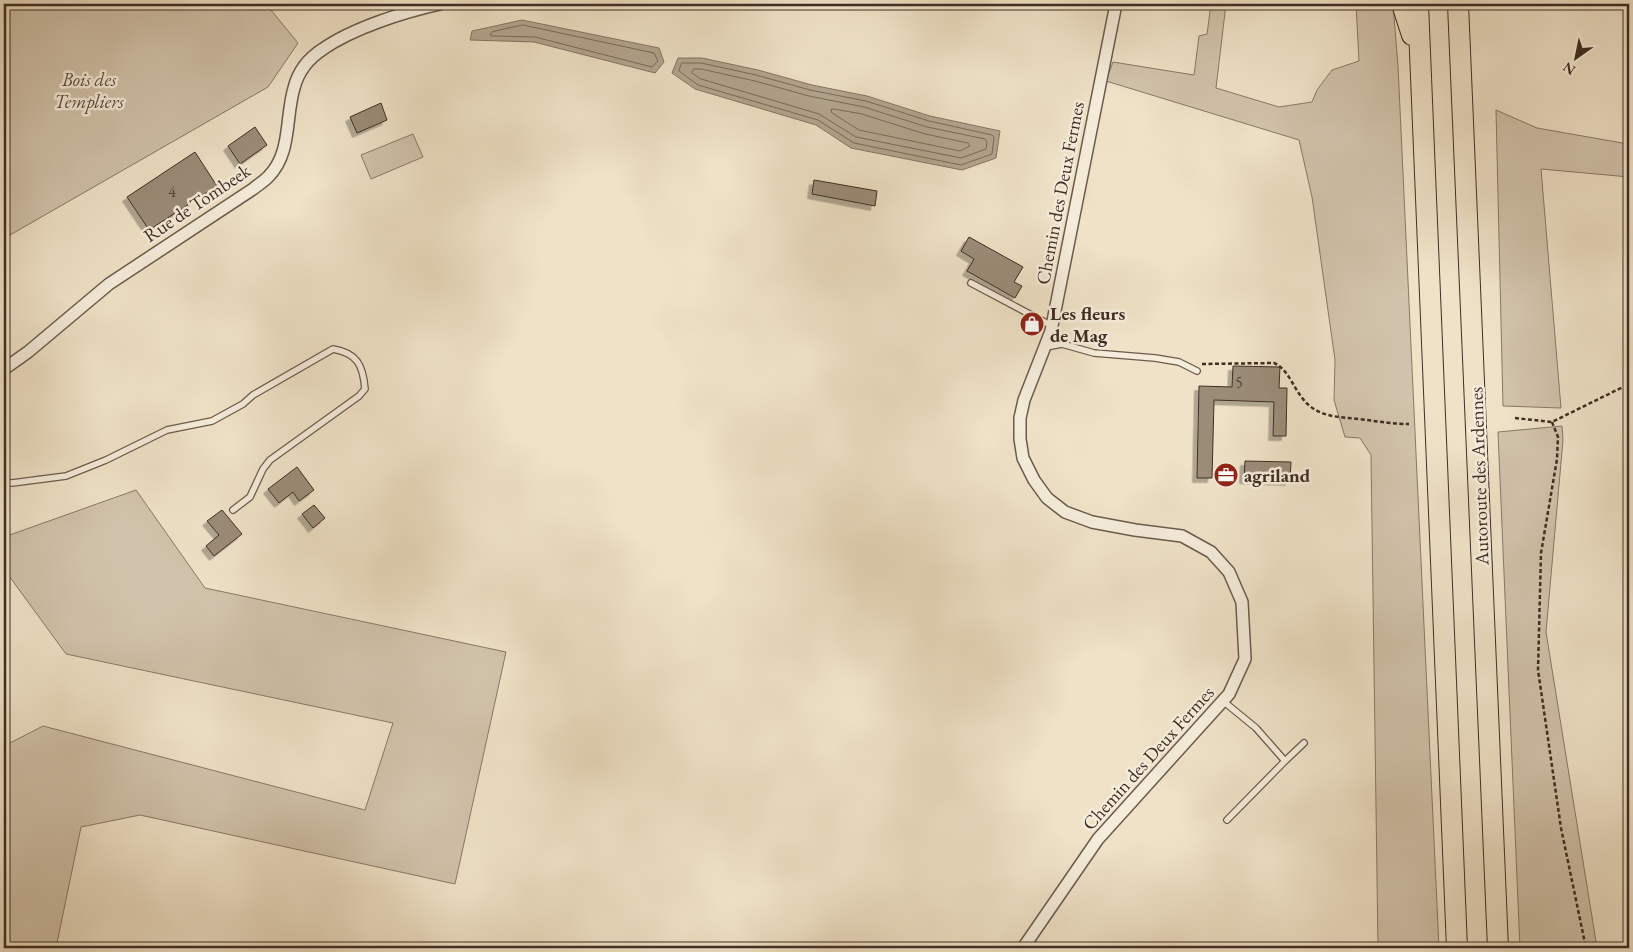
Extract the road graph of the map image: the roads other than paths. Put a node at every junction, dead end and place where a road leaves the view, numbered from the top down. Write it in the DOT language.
graph roads {
  1 [pos="433,4"];
  2 [pos="1116,4"];
  3 [pos="1402,4"];
  4 [pos="1418,4"];
  5 [pos="1458,4"];
  6 [pos="1420,64"];
  7 [pos="971,283"];
  8 [pos="1052,326"];
  9 [pos="1045,347"];
  10 [pos="4,370"];
  11 [pos="1197,371"];
  12 [pos="4,482"];
  13 [pos="234,510"];
  14 [pos="1223,701"];
  15 [pos="1304,743"];
  16 [pos="1285,761"];
  17 [pos="1228,820"];
  18 [pos="1023,948"];
  19 [pos="1457,948"];
  20 [pos="1498,948"];
  1 -- 10 [label="street, Rue de Tombeek"];
  2 -- 8 [label="street, Chemin des Deux Fermes"];
  3 -- 6 [label="highway"];
  4 -- 6 [label="highway"];
  5 -- 20 [label="highway, Autoroute des Ardennes"];
  6 -- 19 [label="highway"];
  7 -- 8 [label="lane"];
  8 -- 9 [label="street, Chemin des Deux Fermes"];
  9 -- 11 [label="lane"];
  9 -- 14 [label="street, Chemin des Deux Fermes"];
  12 -- 13 [label="lane"];
  14 -- 16 [label="lane"];
  14 -- 18 [label="street, Chemin des Deux Fermes"];
  15 -- 16 [label="lane"];
  16 -- 17 [label="lane"];
}
